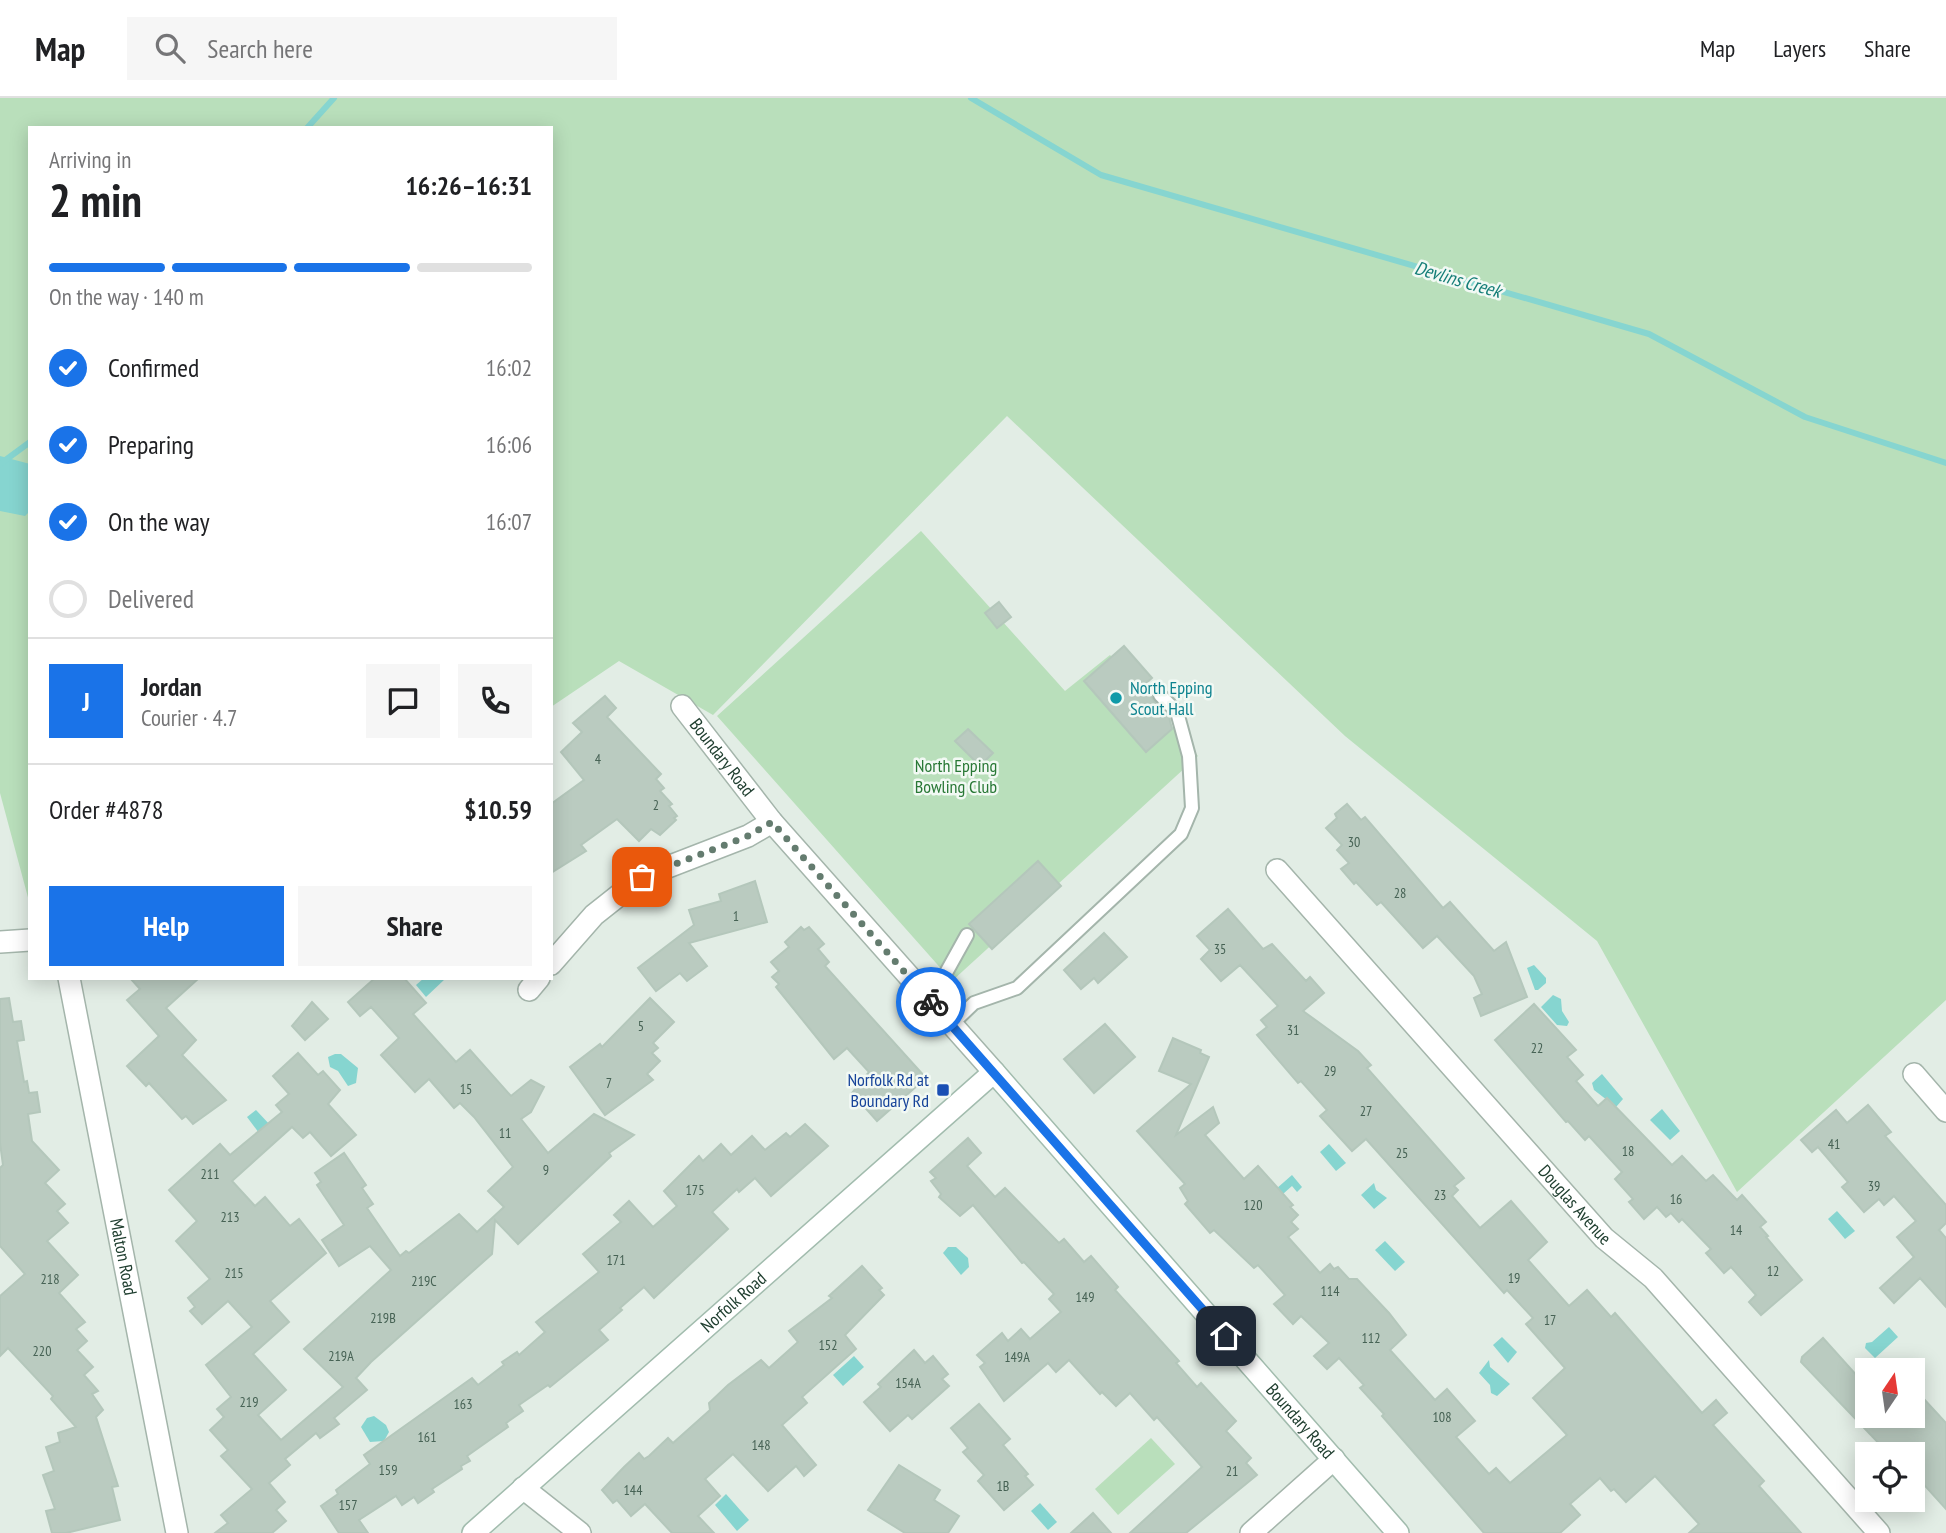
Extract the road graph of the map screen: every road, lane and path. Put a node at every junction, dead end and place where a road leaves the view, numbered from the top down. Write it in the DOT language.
graph roads {
  1 [pos="1160,695"];
  2 [pos="682,706"];
  3 [pos="772,822"];
  4 [pos="1277,870"];
  5 [pos="967,935"];
  6 [pos="28,940"];
  7 [pos="0,942"];
  8 [pos="553,962"];
  9 [pos="69,980"];
  10 [pos="924,995"];
  11 [pos="951,1025"];
  12 [pos="994,1072"];
  13 [pos="1914,1074"];
  14 [pos="1946,1111"];
  15 [pos="1334,1459"];
  16 [pos="523,1488"];
  17 [pos="177,1533"];
  18 [pos="472,1533"];
  19 [pos="580,1533"];
  20 [pos="1251,1533"];
  21 [pos="1398,1533"];
  22 [pos="1880,1533"];
  1 -- 11 [label="lane"];
  2 -- 3 [label="street, Boundary Road"];
  3 -- 8 [label="street"];
  3 -- 10 [label="street, Boundary Road"];
  4 -- 22 [label="street, Douglas Avenue"];
  5 -- 10 [label="lane"];
  6 -- 7 [label="street"];
  9 -- 17 [label="street, Malton Road"];
  10 -- 11 [label="street, Boundary Road"];
  11 -- 12 [label="street, Boundary Road"];
  12 -- 15 [label="street, Boundary Road"];
  12 -- 16 [label="street, Norfolk Road"];
  13 -- 14 [label="street"];
  15 -- 20 [label="street"];
  15 -- 21 [label="street, Boundary Road"];
  16 -- 18 [label="street, Norfolk Road"];
  16 -- 19 [label="street"];
}
